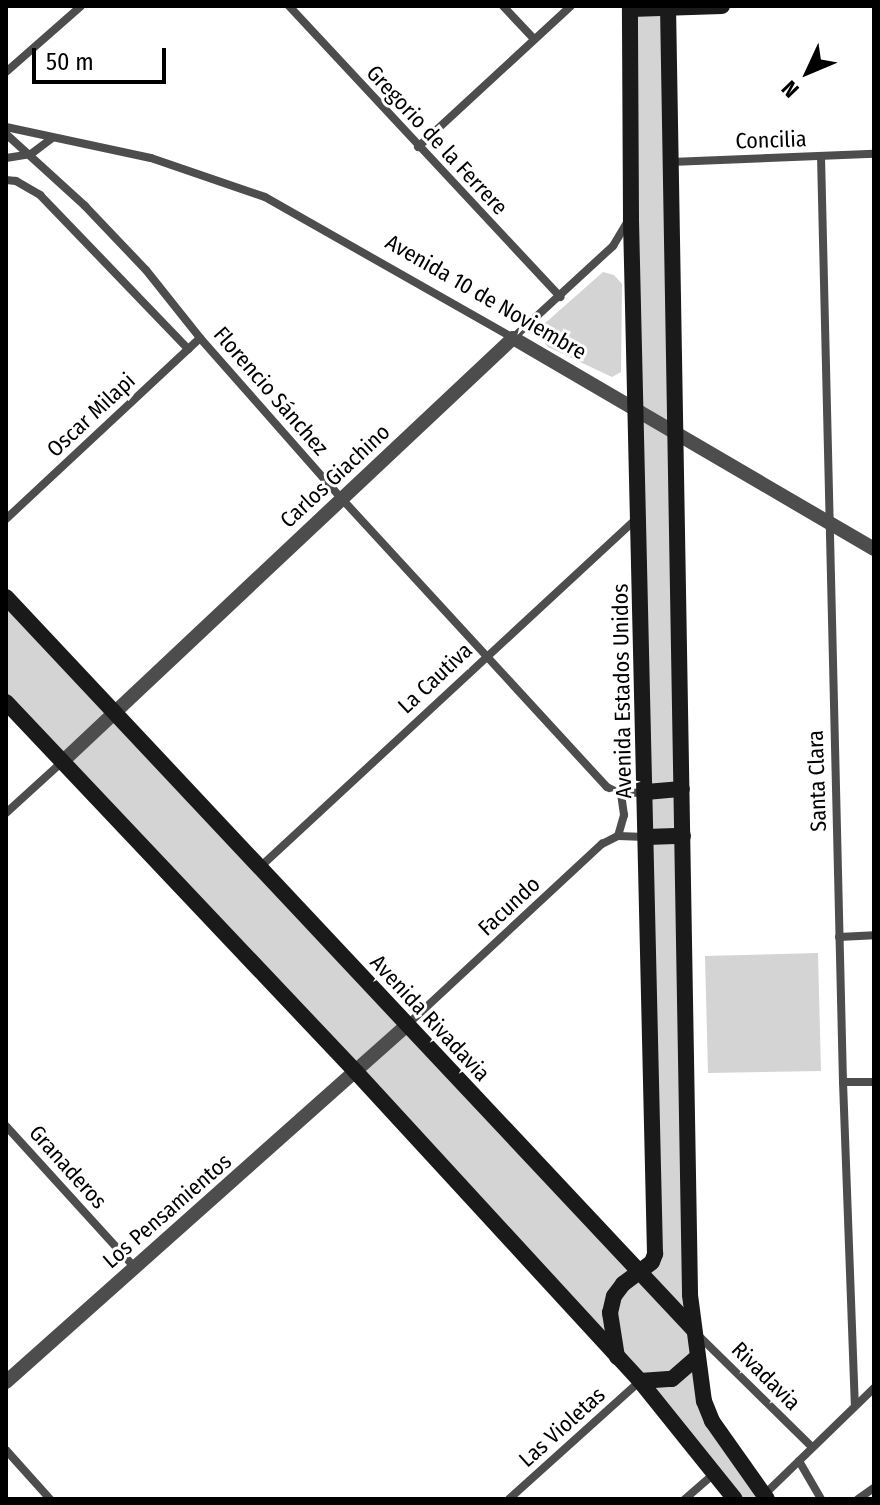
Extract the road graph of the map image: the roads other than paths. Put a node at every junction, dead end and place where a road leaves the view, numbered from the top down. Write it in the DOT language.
graph roads {
  1 [pos="81,6"];
  2 [pos="289,6"];
  3 [pos="503,6"];
  4 [pos="571,6"];
  5 [pos="722,6"];
  6 [pos="629,7"];
  7 [pos="668,7"];
  8 [pos="534,39"];
  9 [pos="6,72"];
  10 [pos="6,127"];
  11 [pos="6,134"];
  12 [pos="52,138"];
  13 [pos="418,147"];
  14 [pos="31,154"];
  15 [pos="874,154"];
  16 [pos="821,156"];
  17 [pos="6,158"];
  18 [pos="670,162"];
  19 [pos="6,180"];
  20 [pos="631,217"];
  21 [pos="560,297"];
  22 [pos="200,338"];
  23 [pos="513,338"];
  24 [pos="188,349"];
  25 [pos="635,410"];
  26 [pos="674,433"];
  27 [pos="342,499"];
  28 [pos="640,516"];
  29 [pos="6,519"];
  30 [pos="828,522"];
  31 [pos="874,549"];
  32 [pos="6,597"];
  33 [pos="484,656"];
  34 [pos="6,702"];
  35 [pos="116,714"];
  36 [pos="62,762"];
  37 [pos="682,789"];
  38 [pos="646,792"];
  39 [pos="621,794"];
  40 [pos="6,813"];
  41 [pos="618,836"];
  42 [pos="683,836"];
  43 [pos="646,837"];
  44 [pos="258,869"];
  45 [pos="874,935"];
  46 [pos="839,937"];
  47 [pos="407,1025"];
  48 [pos="356,1072"];
  49 [pos="843,1082"];
  50 [pos="874,1082"];
  51 [pos="6,1126"];
  52 [pos="135,1268"];
  53 [pos="639,1272"];
  54 [pos="694,1330"];
  55 [pos="617,1357"];
  56 [pos="697,1357"];
  57 [pos="640,1381"];
  58 [pos="6,1382"];
  59 [pos="874,1388"];
  60 [pos="855,1404"];
  61 [pos="812,1447"];
  62 [pos="6,1450"];
  63 [pos="799,1461"];
  64 [pos="714,1474"];
  65 [pos="874,1488"];
  66 [pos="765,1497"];
  67 [pos="50,1499"];
  68 [pos="509,1499"];
  69 [pos="685,1499"];
  70 [pos="735,1499"];
  71 [pos="821,1499"];
  72 [pos="858,1499"];
  1 -- 9 [label="street"];
  2 -- 13 [label="street, Gregorio de la Ferrere"];
  3 -- 8 [label="street"];
  4 -- 8 [label="street"];
  5 -- 7 [label="main road"];
  6 -- 7 [label="main road"];
  6 -- 20 [label="main road, Avenida Estados Unidos"];
  7 -- 18 [label="main road"];
  8 -- 13 [label="street"];
  10 -- 12 [label="street, Avenida 10 de Noviembre"];
  11 -- 14 [label="street, Florencio Sánchez"];
  12 -- 14 [label="street"];
  12 -- 23 [label="street, Avenida 10 de Noviembre"];
  13 -- 21 [label="street, Gregorio de la Ferrere"];
  14 -- 17 [label="street"];
  14 -- 22 [label="street, Florencio Sánchez"];
  15 -- 16 [label="street, Concilia"];
  16 -- 18 [label="street, Concilia"];
  16 -- 30 [label="street, Santa Clara"];
  18 -- 26 [label="main road"];
  19 -- 24 [label="street"];
  20 -- 21 [label="street, Carlos Giachino"];
  20 -- 25 [label="main road, Avenida Estados Unidos"];
  21 -- 23 [label="street, Carlos Giachino"];
  22 -- 24 [label="street, Oscar Milapi"];
  22 -- 27 [label="street, Florencio Sánchez"];
  23 -- 25 [label="street, Avenida 10 de Noviembre"];
  23 -- 27 [label="street, Carlos Giachino"];
  24 -- 29 [label="street, Oscar Milapi"];
  25 -- 26 [label="street, Avenida 10 de Noviembre"];
  25 -- 28 [label="main road, Avenida Estados Unidos"];
  26 -- 30 [label="street, Avenida 10 de Noviembre"];
  26 -- 37 [label="main road"];
  27 -- 33 [label="street, Florencio Sánchez"];
  27 -- 35 [label="street, Carlos Giachino"];
  28 -- 33 [label="street, La Cautiva"];
  28 -- 38 [label="main road, Avenida Estados Unidos"];
  30 -- 31 [label="street, Avenida 10 de Noviembre"];
  30 -- 46 [label="street, Santa Clara"];
  32 -- 35 [label="main road, Avenida Rivadavia"];
  33 -- 39 [label="street, Florencio Sánchez"];
  33 -- 44 [label="street, La Cautiva"];
  34 -- 36 [label="main road"];
  35 -- 36 [label="street, Carlos Giachino"];
  35 -- 44 [label="main road, Avenida Rivadavia"];
  36 -- 40 [label="street"];
  36 -- 48 [label="main road"];
  37 -- 38 [label="main road"];
  37 -- 42 [label="main road"];
  38 -- 39 [label="street"];
  38 -- 43 [label="main road, Avenida Estados Unidos"];
  39 -- 41 [label="street"];
  41 -- 43 [label="street"];
  41 -- 47 [label="street, Facundo"];
  42 -- 43 [label="main road"];
  42 -- 54 [label="main road"];
  43 -- 53 [label="main road, Avenida Estados Unidos"];
  44 -- 47 [label="main road, Avenida Rivadavia"];
  45 -- 46 [label="street"];
  46 -- 49 [label="street, Santa Clara"];
  47 -- 48 [label="street, Los Pensamientos"];
  47 -- 53 [label="main road, Avenida Rivadavia"];
  48 -- 52 [label="street, Los Pensamientos"];
  48 -- 55 [label="main road"];
  49 -- 50 [label="street"];
  49 -- 60 [label="street, Santa Clara"];
  51 -- 52 [label="street, Granaderos"];
  52 -- 58 [label="street, Los Pensamientos"];
  53 -- 54 [label="main road, Avenida Rivadavia"];
  53 -- 55 [label="main road, Avenida Estados Unidos"];
  54 -- 56 [label="main road"];
  54 -- 61 [label="street, Rivadavia"];
  55 -- 57 [label="main road"];
  56 -- 57 [label="main road"];
  56 -- 66 [label="main road"];
  57 -- 64 [label="main road"];
  57 -- 68 [label="street, Las Violetas"];
  59 -- 60 [label="street"];
  60 -- 61 [label="street"];
  61 -- 63 [label="street"];
  62 -- 67 [label="street"];
  63 -- 66 [label="street"];
  63 -- 71 [label="street"];
  64 -- 69 [label="street"];
  64 -- 70 [label="main road"];
  65 -- 72 [label="street"];
}
